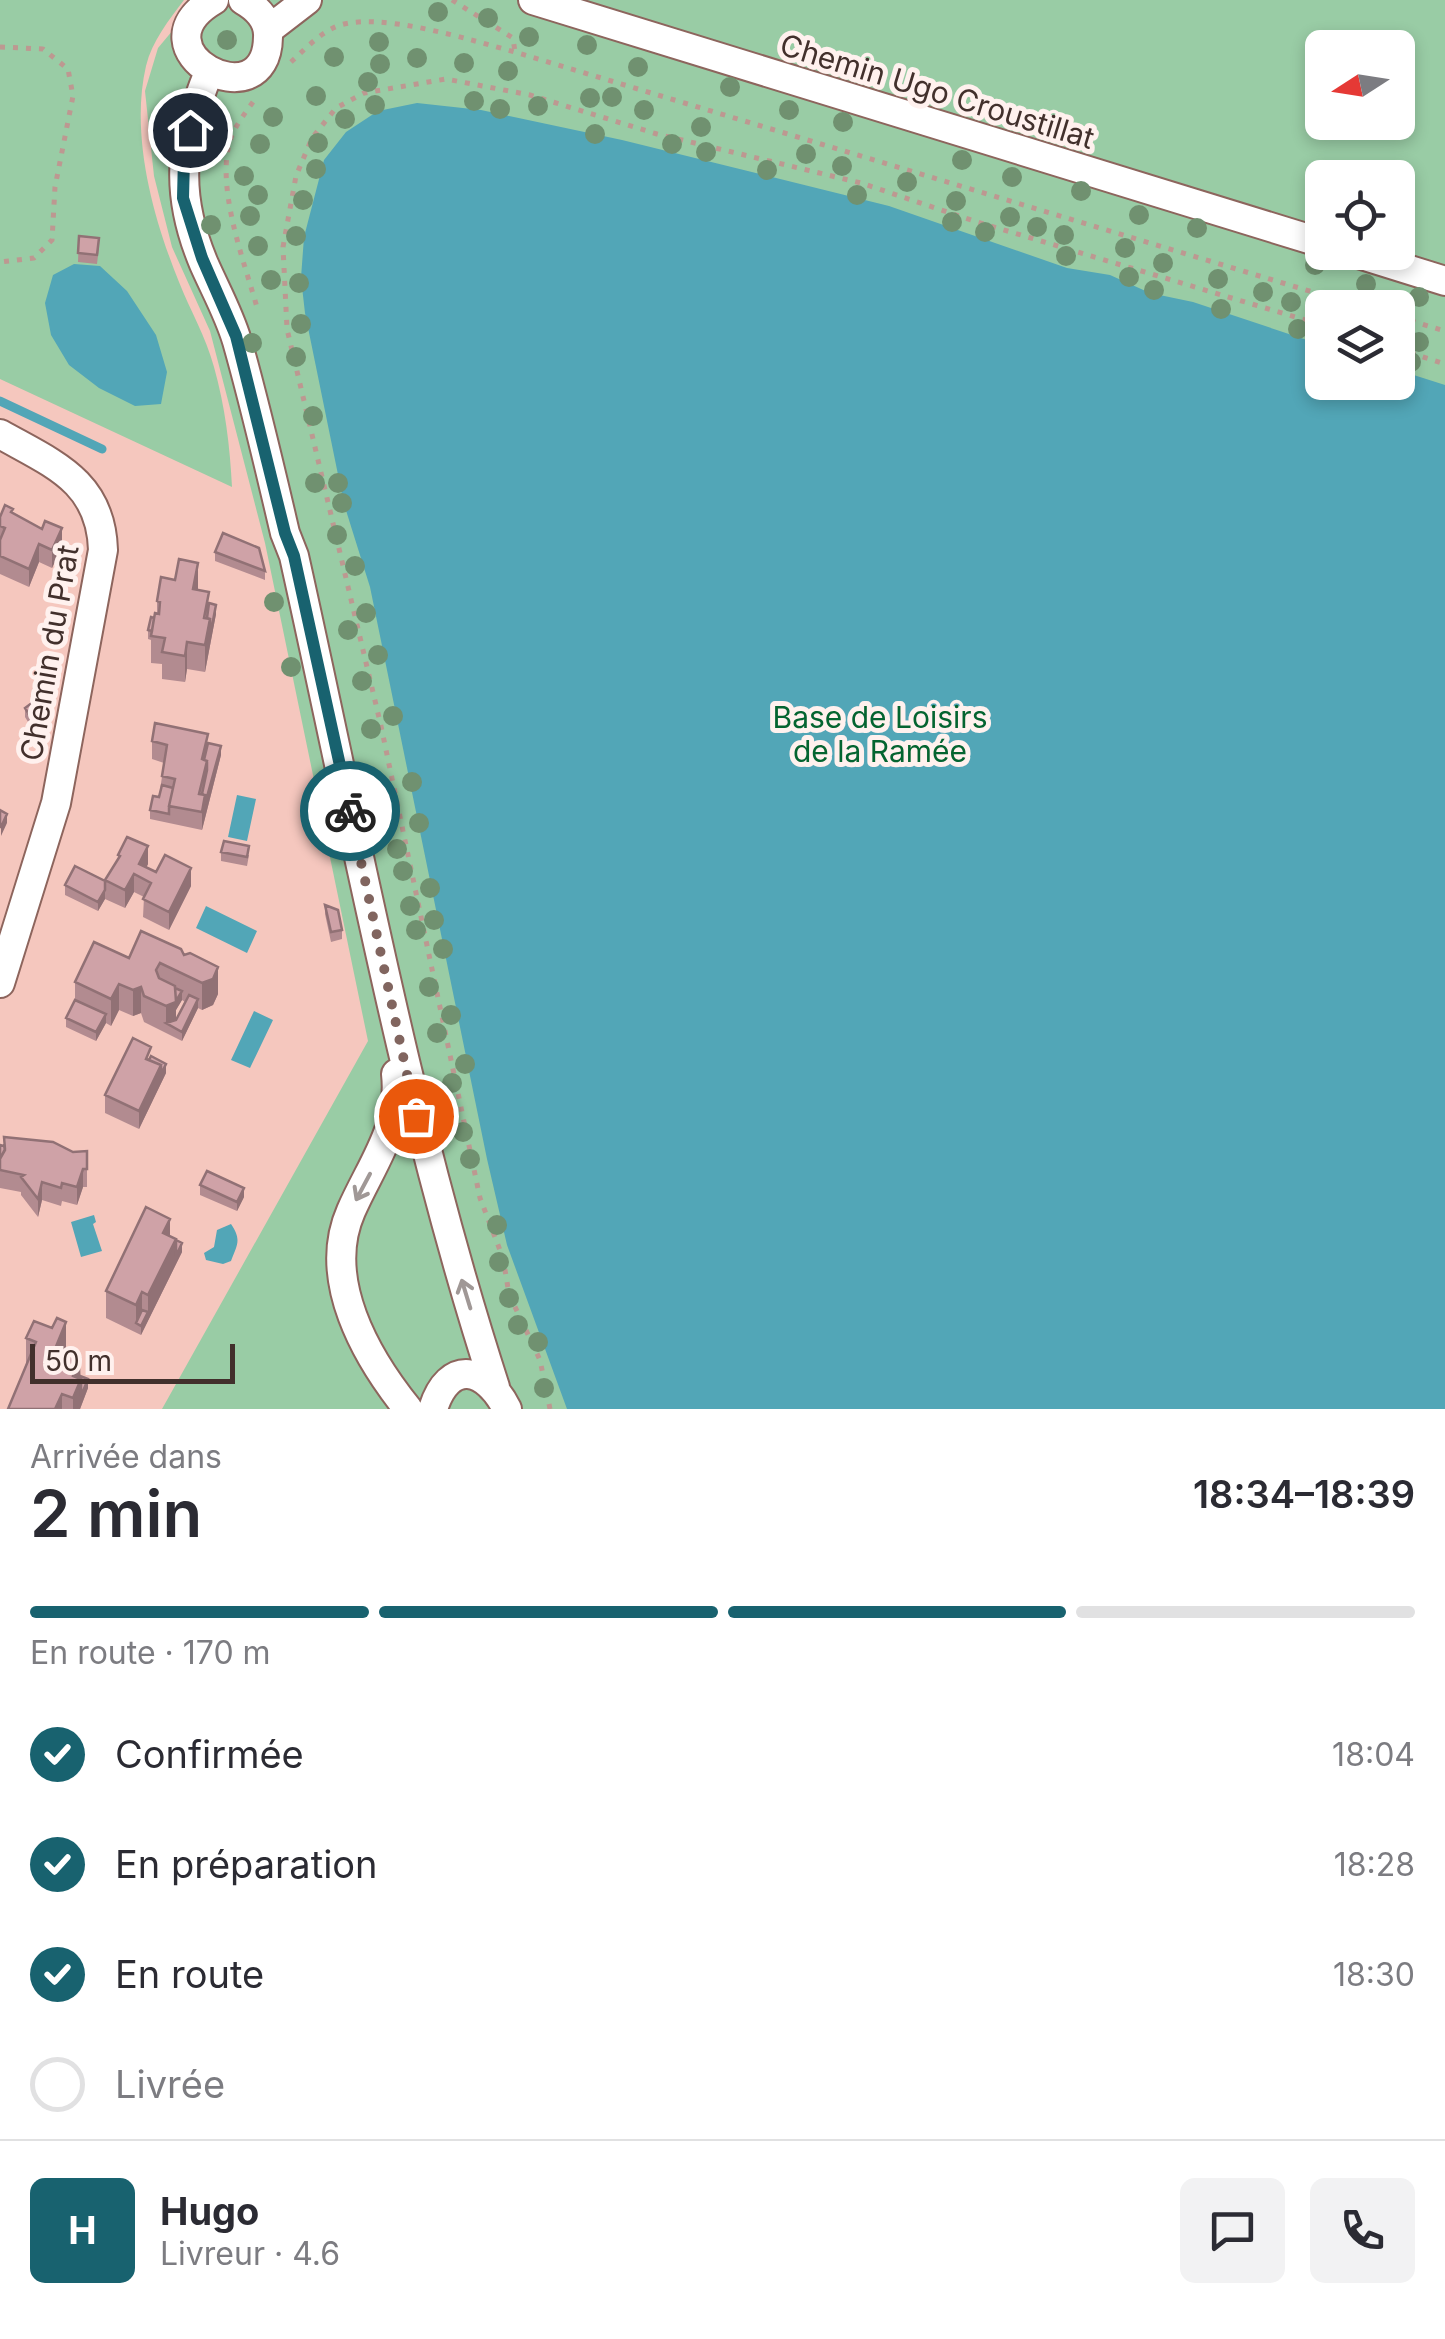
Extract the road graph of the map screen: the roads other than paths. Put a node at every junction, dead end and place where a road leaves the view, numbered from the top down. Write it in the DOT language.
graph roads {
  1 [pos="214,0"];
  2 [pos="243,0"];
  3 [pos="307,0"];
  4 [pos="533,0"];
  5 [pos="268,30"];
  6 [pos="209,72"];
  7 [pos="1305,239"];
  8 [pos="1412,270"];
  9 [pos="1445,280"];
  10 [pos="0,434"];
  11 [pos="285,533"];
  12 [pos="0,983"];
  13 [pos="501,1398"];
  14 [pos="408,1409"];
  15 [pos="433,1409"];
  1 -- 6 [label="street"];
  2 -- 5 [label="street"];
  3 -- 5 [label="street"];
  4 -- 7 [label="street, Chemin Ugo Croustillat"];
  5 -- 6 [label="street"];
  6 -- 11 [label="street"];
  8 -- 9 [label="street"];
  10 -- 12 [label="street, Chemin du Prat"];
  13 -- 11 [label="street, one-way"];
  11 -- 14 [label="street, one-way"];
  13 -- 15 [label="street"];
}
